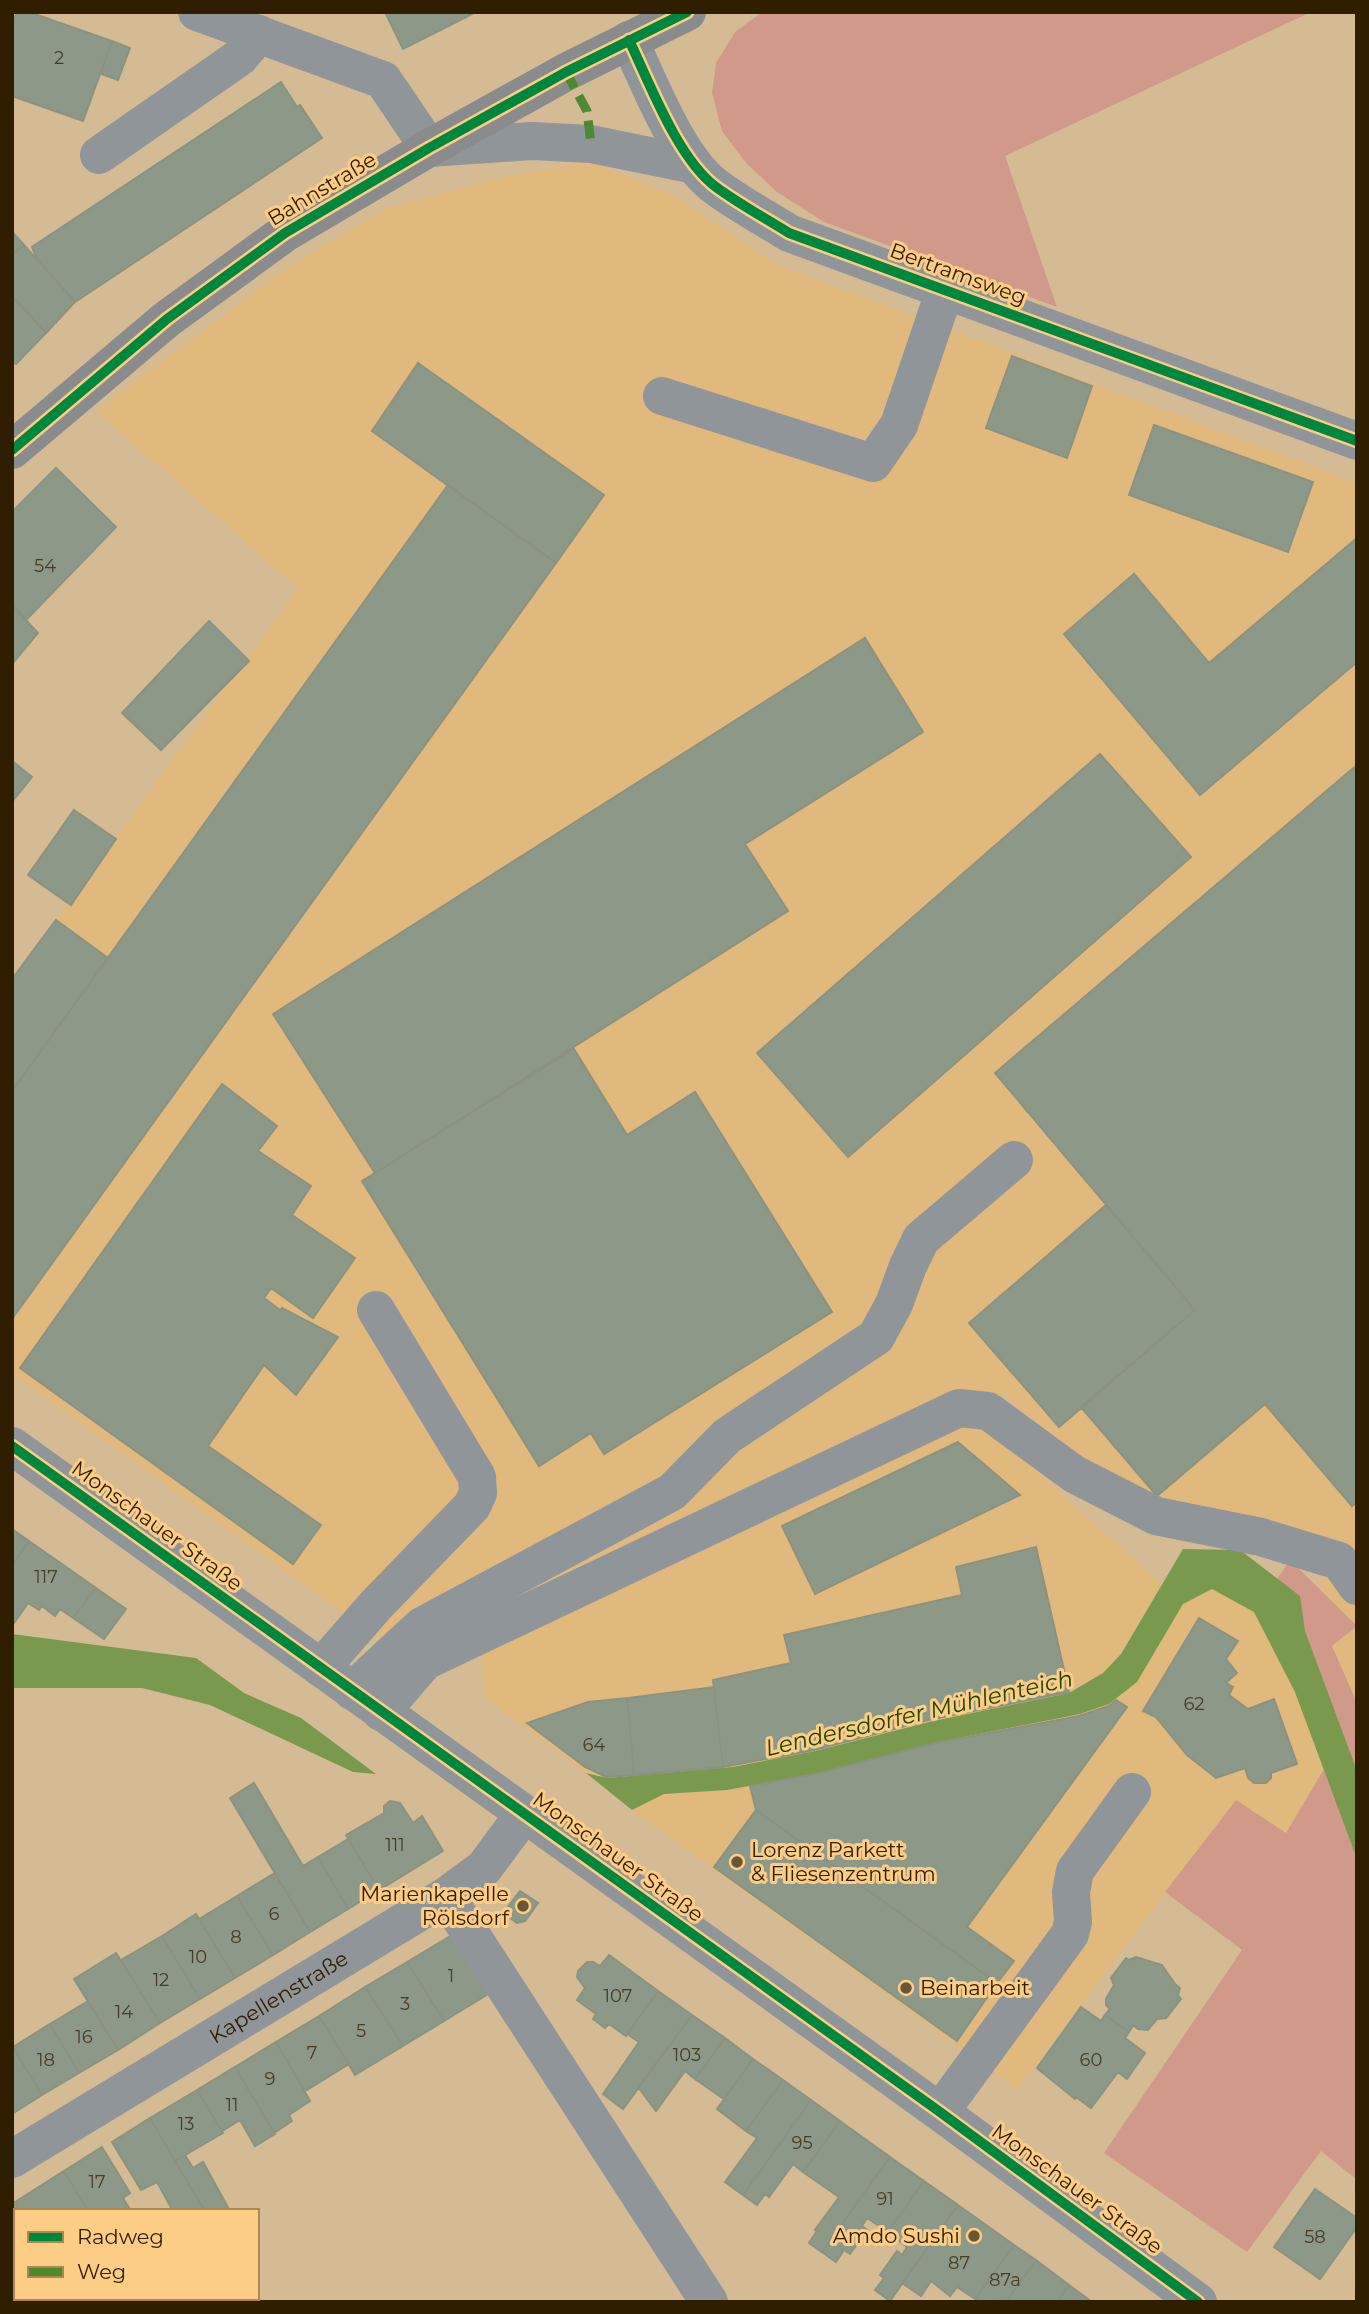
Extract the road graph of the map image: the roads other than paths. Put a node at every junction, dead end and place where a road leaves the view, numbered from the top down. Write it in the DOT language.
graph roads {
  1 [pos="197,12"];
  2 [pos="654,23"];
  3 [pos="259,34"];
  4 [pos="429,148"];
  5 [pos="99,155"];
  6 [pos="694,165"];
  7 [pos="945,290"];
  8 [pos="662,396"];
  9 [pos="1357,441"];
  10 [pos="12,450"];
  11 [pos="1014,1160"];
  12 [pos="376,1310"];
  13 [pos="12,1446"];
  14 [pos="1351,1564"];
  15 [pos="321,1668"];
  16 [pos="367,1701"];
  17 [pos="1132,1792"];
  18 [pos="524,1814"];
  19 [pos="446,1896"];
  20 [pos="940,2112"];
  21 [pos="12,2159"];
  22 [pos="709,2302"];
  23 [pos="1198,2302"];
  1 -- 3 [label="street"];
  2 -- 4 [label="main road, Bahnstraße"];
  2 -- 6 [label="street, Bertramsweg"];
  3 -- 4 [label="street"];
  3 -- 5 [label="street"];
  4 -- 6 [label="street"];
  4 -- 10 [label="main road, Bahnstraße"];
  6 -- 7 [label="street, Bertramsweg"];
  7 -- 8 [label="street"];
  7 -- 9 [label="street, Bertramsweg"];
  11 -- 16 [label="street"];
  12 -- 15 [label="street"];
  13 -- 15 [label="street, Monschauer Straße"];
  14 -- 16 [label="street"];
  15 -- 16 [label="street, Monschauer Straße"];
  16 -- 18 [label="street, Monschauer Straße"];
  17 -- 20 [label="street"];
  18 -- 19 [label="street, Kapellenstraße"];
  18 -- 20 [label="street, Monschauer Straße"];
  19 -- 21 [label="street, Kapellenstraße"];
  19 -- 22 [label="street"];
  20 -- 23 [label="street, Monschauer Straße"];
}
